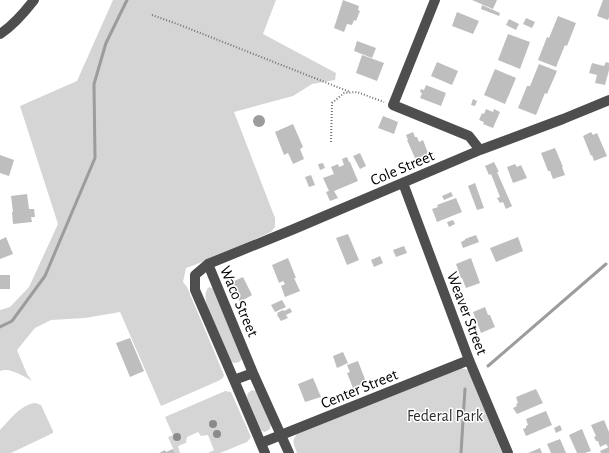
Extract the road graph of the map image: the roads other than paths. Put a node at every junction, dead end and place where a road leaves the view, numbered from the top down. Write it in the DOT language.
graph roads {
  1 [pos="34,0"];
  2 [pos="435,0"];
  3 [pos="0,34"];
  4 [pos="609,100"];
  5 [pos="480,150"];
  6 [pos="404,183"];
  7 [pos="208,264"];
  8 [pos="469,360"];
  9 [pos="253,373"];
  10 [pos="234,380"];
  11 [pos="282,435"];
  12 [pos="261,443"];
  13 [pos="265,453"];
  14 [pos="289,453"];
  15 [pos="508,453"];
  1 -- 3 [label="street"];
  2 -- 5 [label="street"];
  4 -- 5 [label="street, Cole Street"];
  5 -- 6 [label="street, Cole Street"];
  6 -- 7 [label="street, Cole Street"];
  6 -- 8 [label="street, Weaver Street"];
  7 -- 9 [label="street, Waco Street"];
  7 -- 10 [label="street, Waco Street"];
  8 -- 11 [label="street, Center Street"];
  8 -- 15 [label="street, Weaver Street"];
  9 -- 10 [label="street"];
  9 -- 11 [label="street, Waco Street"];
  10 -- 12 [label="street, Waco Street"];
  11 -- 12 [label="street, Center Street"];
  11 -- 14 [label="street, Waco Street"];
  12 -- 13 [label="street, Waco Street"];
}
